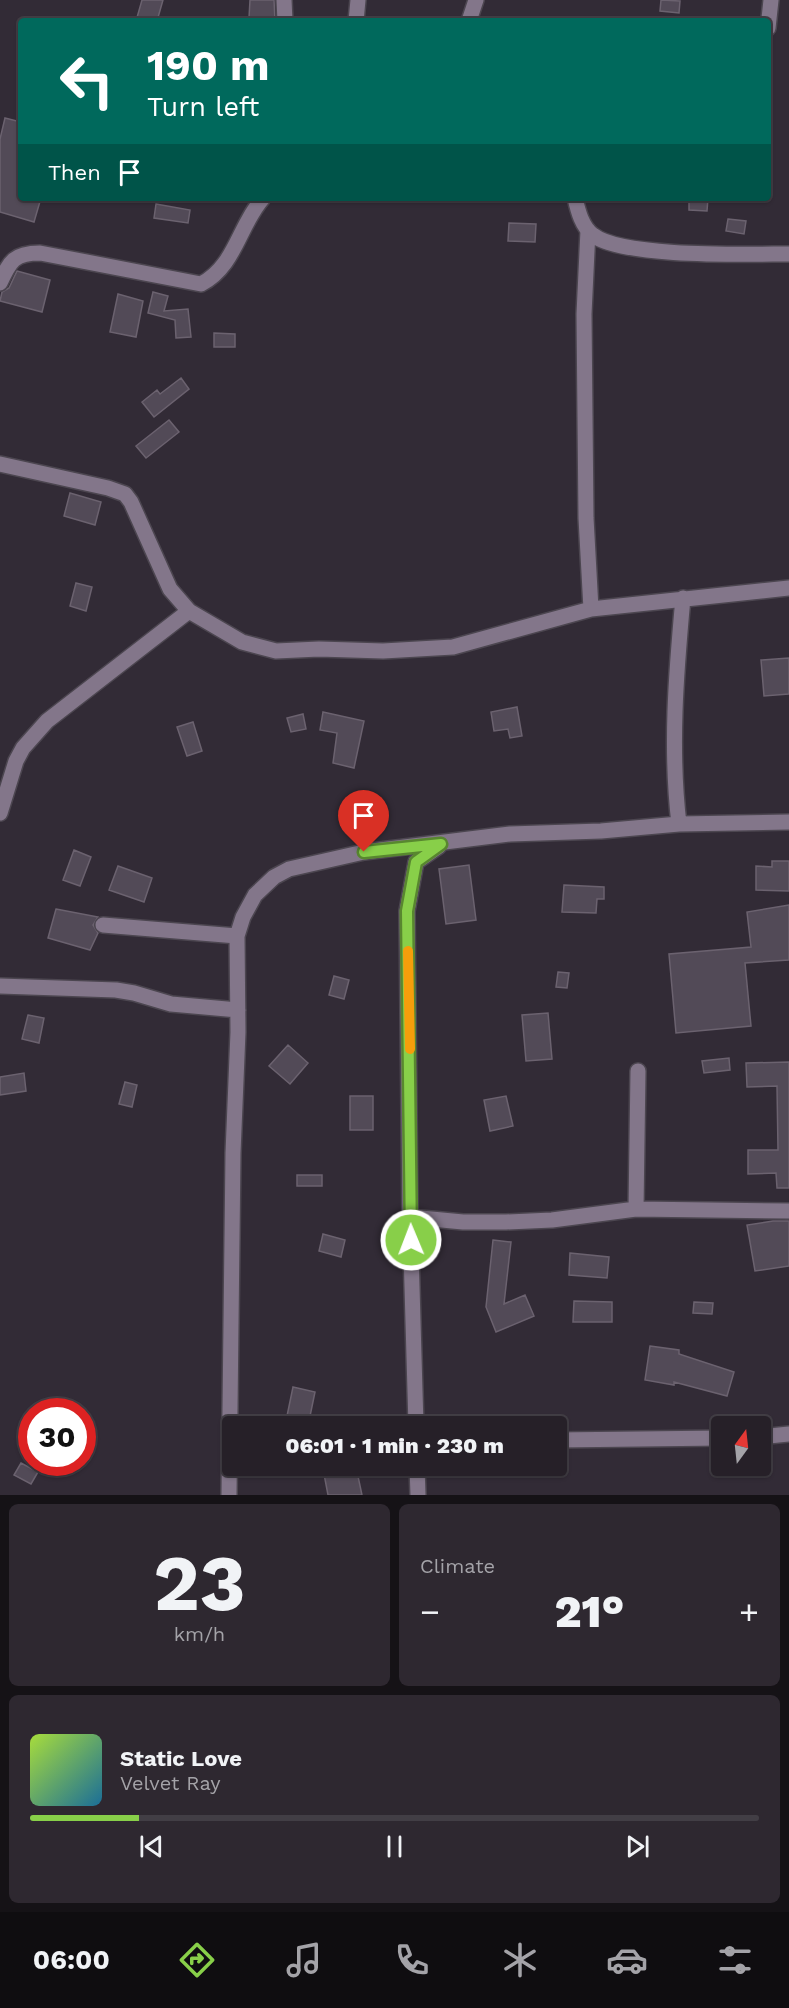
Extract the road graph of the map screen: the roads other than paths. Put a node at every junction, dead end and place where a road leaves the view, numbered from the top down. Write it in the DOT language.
graph roads {
  1 [pos="284,0"];
  2 [pos="358,0"];
  3 [pos="476,0"];
  4 [pos="771,0"];
  5 [pos="285,18"];
  6 [pos="356,18"];
  7 [pos="470,18"];
  8 [pos="769,18"];
  9 [pos="261,201"];
  10 [pos="576,201"];
  11 [pos="588,230"];
  12 [pos="789,254"];
  13 [pos="0,283"];
  14 [pos="0,464"];
  15 [pos="789,588"];
  16 [pos="683,598"];
  17 [pos="591,609"];
  18 [pos="189,611"];
  19 [pos="0,813"];
  20 [pos="789,822"];
  21 [pos="679,824"];
  22 [pos="441,844"];
  23 [pos="103,925"];
  24 [pos="237,936"];
  25 [pos="0,986"];
  26 [pos="238,1010"];
  27 [pos="638,1071"];
  28 [pos="636,1209"];
  29 [pos="789,1210"];
  30 [pos="410,1217"];
  31 [pos="231,1416"];
  32 [pos="416,1416"];
  33 [pos="789,1434"];
  34 [pos="771,1436"];
  35 [pos="711,1438"];
  36 [pos="567,1440"];
  37 [pos="230,1476"];
  38 [pos="417,1476"];
  39 [pos="229,1495"];
  40 [pos="418,1495"];
  1 -- 5 [label="street"];
  2 -- 6 [label="street"];
  3 -- 7 [label="street"];
  4 -- 8 [label="street"];
  9 -- 13 [label="street"];
  10 -- 11 [label="street"];
  11 -- 12 [label="street"];
  11 -- 17 [label="street"];
  14 -- 18 [label="street"];
  15 -- 16 [label="street"];
  16 -- 17 [label="street"];
  16 -- 21 [label="street"];
  17 -- 18 [label="street"];
  18 -- 19 [label="street"];
  20 -- 21 [label="street"];
  21 -- 22 [label="street"];
  22 -- 24 [label="street"];
  22 -- 30 [label="street"];
  23 -- 24 [label="street"];
  24 -- 26 [label="street"];
  25 -- 26 [label="street"];
  26 -- 31 [label="street"];
  27 -- 28 [label="street"];
  28 -- 29 [label="street"];
  28 -- 30 [label="street"];
  30 -- 32 [label="street"];
  33 -- 34 [label="street"];
  35 -- 36 [label="street"];
  37 -- 39 [label="street"];
  38 -- 40 [label="street"];
}
